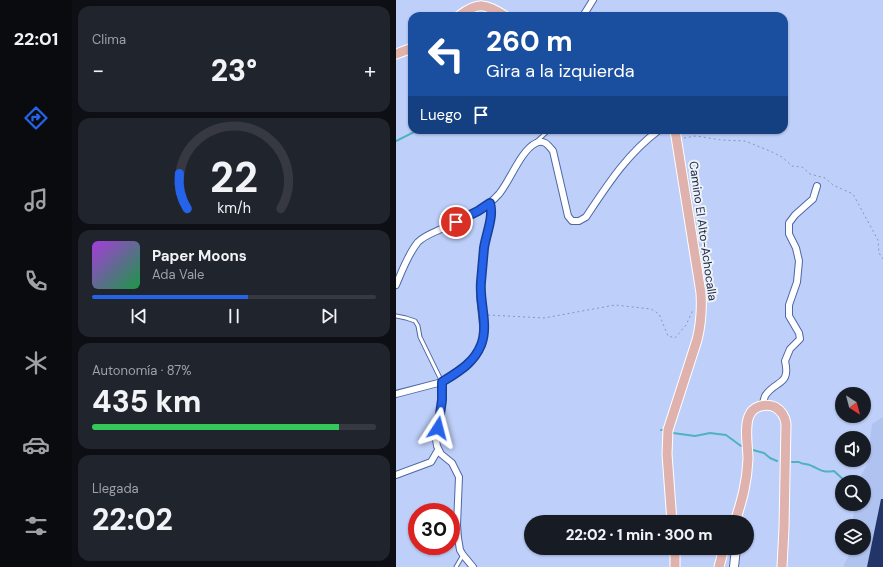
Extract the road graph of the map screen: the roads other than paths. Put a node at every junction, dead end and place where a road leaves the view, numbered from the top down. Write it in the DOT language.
graph roads {
  1 [pos="593,0"];
  2 [pos="464,12"];
  3 [pos="498,12"];
  4 [pos="586,12"];
  5 [pos="408,50"];
  6 [pos="396,54"];
  7 [pos="545,134"];
  8 [pos="654,134"];
  9 [pos="676,134"];
  10 [pos="535,143"];
  11 [pos="817,186"];
  12 [pos="490,203"];
  13 [pos="396,285"];
  14 [pos="396,316"];
  15 [pos="442,382"];
  16 [pos="396,394"];
  17 [pos="763,405"];
  18 [pos="438,450"];
  19 [pos="396,475"];
  20 [pos="671,515"];
  21 [pos="737,515"];
  22 [pos="463,555"];
  23 [pos="674,555"];
  24 [pos="722,555"];
  25 [pos="735,555"];
  26 [pos="456,567"];
  27 [pos="474,567"];
  28 [pos="675,567"];
  29 [pos="719,567"];
  30 [pos="734,567"];
  31 [pos="782,567"];
  1 -- 4 [label="street"];
  2 -- 3 [label="main road"];
  5 -- 6 [label="main road"];
  7 -- 10 [label="lane"];
  8 -- 10 [label="street"];
  9 -- 20 [label="main road, Camino El Alto-Achocalla"];
  10 -- 12 [label="street"];
  11 -- 17 [label="street"];
  12 -- 13 [label="street"];
  12 -- 15 [label="street"];
  14 -- 15 [label="lane"];
  15 -- 16 [label="street"];
  15 -- 18 [label="street"];
  17 -- 21 [label="main road"];
  17 -- 31 [label="main road"];
  18 -- 19 [label="street"];
  18 -- 22 [label="street"];
  22 -- 26 [label="lane"];
  22 -- 27 [label="street"];
  23 -- 28 [label="main road"];
  24 -- 29 [label="main road"];
  25 -- 30 [label="main road"];
}
